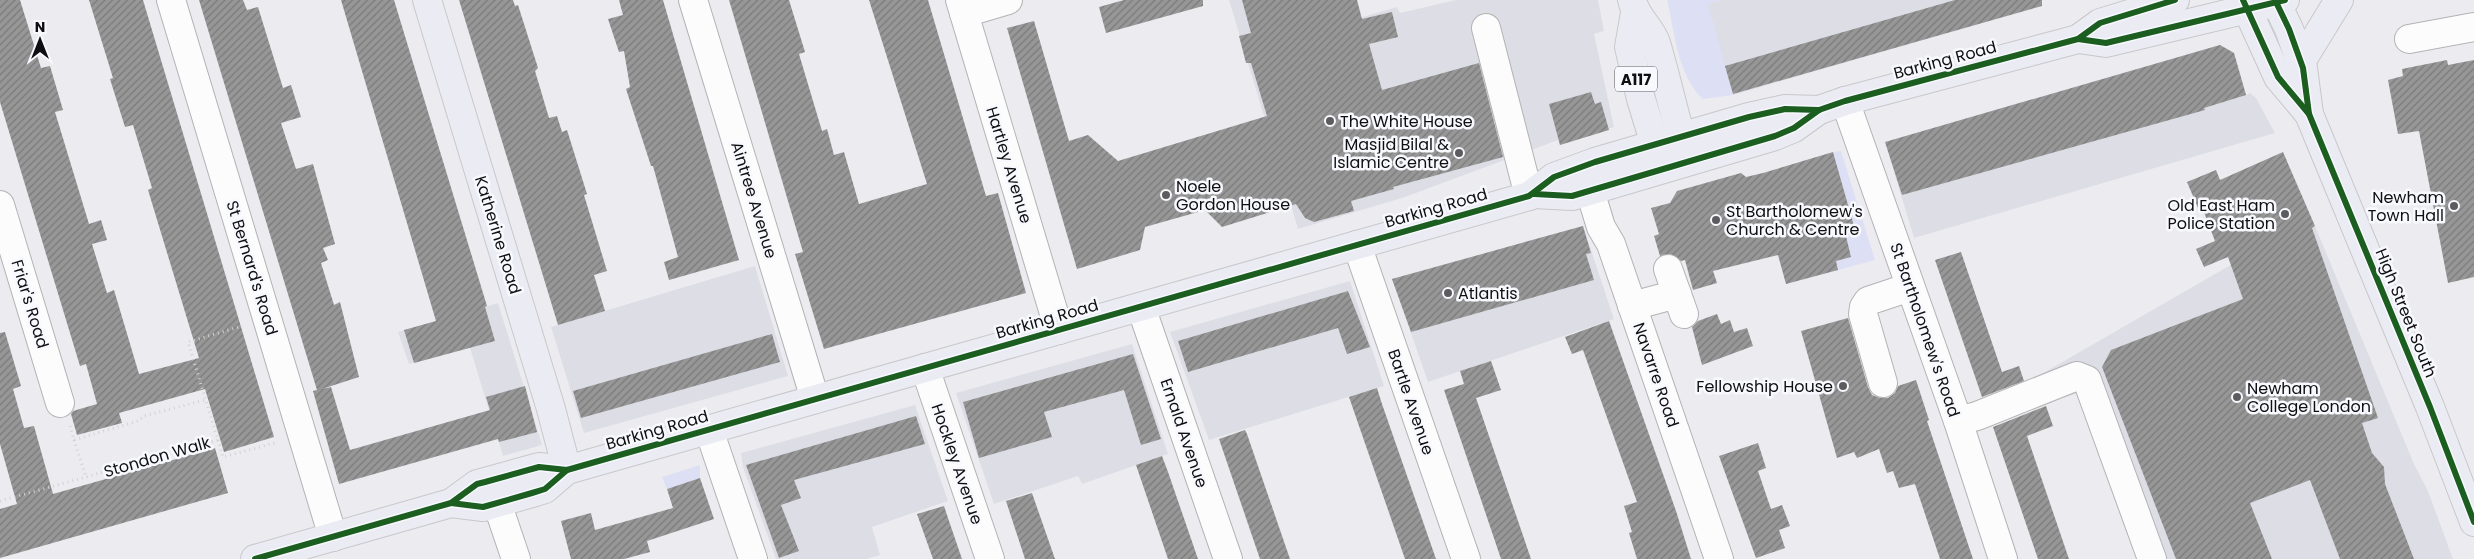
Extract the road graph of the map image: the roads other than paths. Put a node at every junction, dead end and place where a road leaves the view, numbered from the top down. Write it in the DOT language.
graph roads {
  1 [pos="171,0"];
  2 [pos="427,0"];
  3 [pos="692,0"];
  4 [pos="1008,0"];
  5 [pos="2175,0"];
  6 [pos="2279,0"];
  7 [pos="2338,0"];
  8 [pos="2245,4"];
  9 [pos="962,6"];
  10 [pos="1633,6"];
  11 [pos="2474,27"];
  12 [pos="1486,28"];
  13 [pos="2078,39"];
  14 [pos="2409,39"];
  15 [pos="2301,62"];
  16 [pos="1845,101"];
  17 [pos="1819,110"];
  18 [pos="2309,114"];
  19 [pos="1681,137"];
  20 [pos="1655,144"];
  21 [pos="1688,162"];
  22 [pos="1662,170"];
  23 [pos="1590,191"];
  24 [pos="1532,195"];
  25 [pos="0,205"];
  26 [pos="1357,245"];
  27 [pos="1910,287"];
  28 [pos="1676,292"];
  29 [pos="1141,306"];
  30 [pos="1632,306"];
  31 [pos="1059,330"];
  32 [pos="925,368"];
  33 [pos="1883,383"];
  34 [pos="815,399"];
  35 [pos="60,403"];
  36 [pos="1958,421"];
  37 [pos="709,430"];
  38 [pos="567,470"];
  39 [pos="451,503"];
  40 [pos="497,503"];
  41 [pos="2473,517"];
  42 [pos="333,537"];
  43 [pos="273,557"];
  44 [pos="516,559"];
  45 [pos="753,559"];
  46 [pos="990,559"];
  47 [pos="1228,559"];
  48 [pos="1466,559"];
  49 [pos="1719,559"];
  50 [pos="2003,559"];
  51 [pos="2152,559"];
  1 -- 42 [label="street, St Bernard's Road"];
  2 -- 38 [label="main road, Katherine Road"];
  3 -- 34 [label="street, Aintree Avenue"];
  4 -- 9 [label="street"];
  5 -- 13 [label="main road, Barking Road"];
  6 -- 8 [label="main road, Barking Road"];
  6 -- 15 [label="main road, High Street South"];
  7 -- 15 [label="main road"];
  8 -- 13 [label="main road, Barking Road"];
  8 -- 18 [label="main road, High Street South"];
  9 -- 31 [label="street, Hartley Avenue"];
  10 -- 19 [label="main road, A117"];
  10 -- 20 [label="main road, A117"];
  11 -- 14 [label="street"];
  12 -- 24 [label="street"];
  13 -- 16 [label="main road, Barking Road"];
  15 -- 18 [label="main road, High Street South"];
  16 -- 17 [label="main road, Barking Road"];
  16 -- 27 [label="street, St Bartholomew's Road"];
  17 -- 19 [label="main road, Barking Road"];
  17 -- 21 [label="main road, Barking Road"];
  18 -- 41 [label="main road, High Street South"];
  19 -- 20 [label="main road, Barking Road"];
  19 -- 21 [label="main road, A117"];
  20 -- 22 [label="main road, A117"];
  20 -- 24 [label="main road, Barking Road"];
  21 -- 22 [label="main road, Barking Road"];
  22 -- 23 [label="main road, Barking Road"];
  23 -- 24 [label="main road, Barking Road"];
  23 -- 30 [label="street, Navarre Road"];
  24 -- 26 [label="main road, Barking Road"];
  25 -- 35 [label="street, Friar's Road"];
  26 -- 29 [label="main road, Barking Road"];
  26 -- 48 [label="street, Bartle Avenue"];
  27 -- 33 [label="street"];
  27 -- 36 [label="street, St Bartholomew's Road"];
  28 -- 30 [label="street"];
  29 -- 31 [label="main road, Barking Road"];
  29 -- 47 [label="street, Ernald Avenue"];
  30 -- 49 [label="street, Navarre Road"];
  31 -- 32 [label="main road, Barking Road"];
  32 -- 34 [label="main road, Barking Road"];
  32 -- 46 [label="street, Hockley Avenue"];
  34 -- 37 [label="main road, Barking Road"];
  36 -- 50 [label="street, St Bartholomew's Road"];
  36 -- 51 [label="street"];
  37 -- 38 [label="main road, Barking Road"];
  37 -- 45 [label="street"];
  38 -- 39 [label="main road, Barking Road"];
  38 -- 40 [label="main road, Barking Road"];
  39 -- 40 [label="main road, Barking Road"];
  39 -- 42 [label="main road, Barking Road"];
  40 -- 44 [label="street"];
  42 -- 43 [label="main road, Barking Road"];
}
